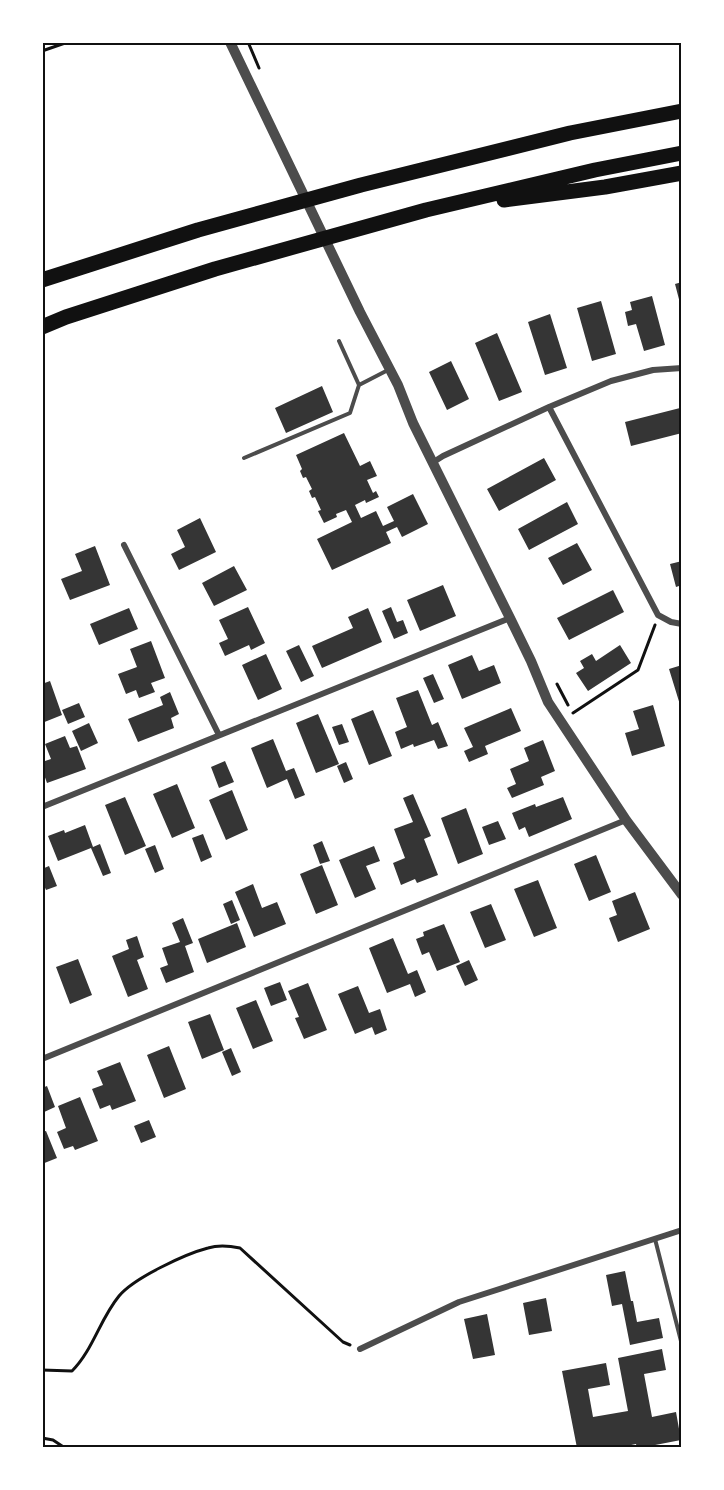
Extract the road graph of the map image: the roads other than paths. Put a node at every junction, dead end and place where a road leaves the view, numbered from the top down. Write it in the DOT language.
graph roads {
  1 [pos="230,42"];
  2 [pos="682,111"];
  3 [pos="682,153"];
  4 [pos="682,173"];
  5 [pos="426,210"];
  6 [pos="42,280"];
  7 [pos="42,327"];
  8 [pos="339,341"];
  9 [pos="682,368"];
  10 [pos="390,369"];
  11 [pos="359,385"];
  12 [pos="549,407"];
  13 [pos="244,458"];
  14 [pos="432,463"];
  15 [pos="124,545"];
  16 [pos="510,618"];
  17 [pos="682,624"];
  18 [pos="219,735"];
  19 [pos="42,807"];
  20 [pos="626,820"];
  21 [pos="682,895"];
  22 [pos="42,1059"];
  23 [pos="682,1230"];
  24 [pos="655,1239"];
  25 [pos="682,1345"];
  26 [pos="360,1349"];
  1 -- 10 [label="street"];
  2 -- 6 [label="highway"];
  3 -- 5 [label="highway"];
  4 -- 5 [label="highway"];
  5 -- 7 [label="highway"];
  8 -- 11 [label="lane"];
  9 -- 12 [label="street"];
  10 -- 11 [label="lane"];
  10 -- 14 [label="street"];
  11 -- 13 [label="lane"];
  12 -- 14 [label="street"];
  12 -- 17 [label="street"];
  14 -- 16 [label="street"];
  15 -- 18 [label="street"];
  16 -- 18 [label="street"];
  16 -- 20 [label="street"];
  18 -- 19 [label="street"];
  20 -- 21 [label="street"];
  20 -- 22 [label="street"];
  23 -- 24 [label="street"];
  24 -- 25 [label="lane"];
  24 -- 26 [label="street"];
}
